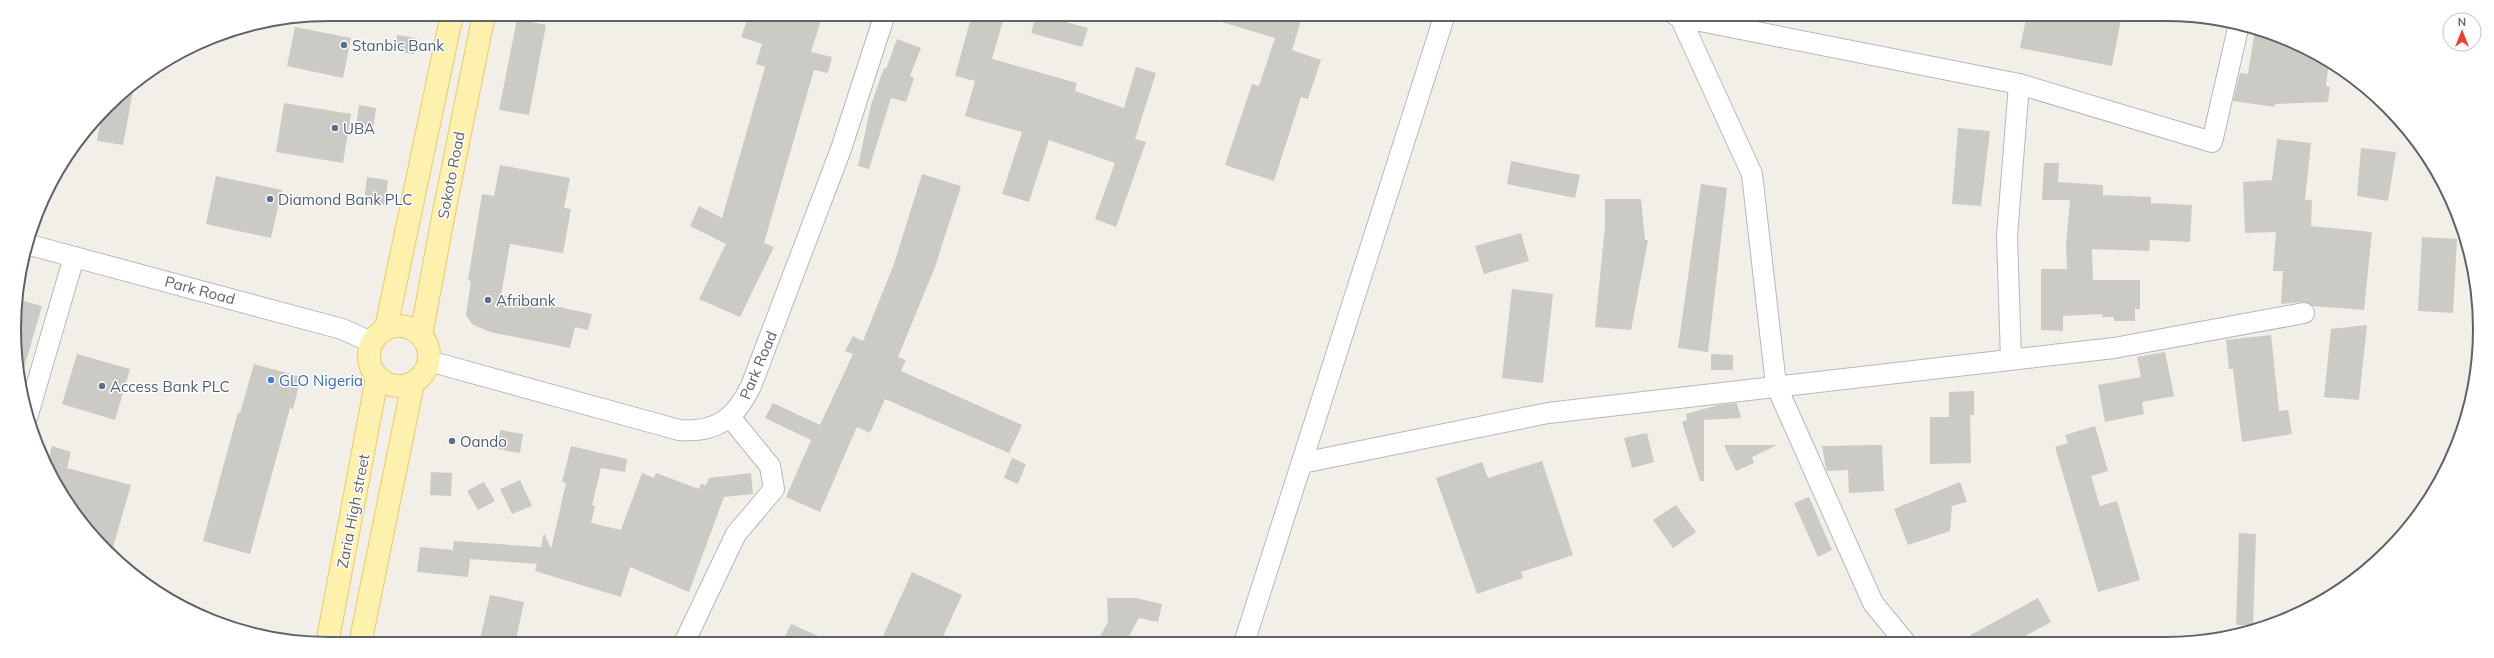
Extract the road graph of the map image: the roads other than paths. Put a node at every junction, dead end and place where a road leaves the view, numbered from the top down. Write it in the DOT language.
graph roads {
  1 [pos="450,21"];
  2 [pos="483,21"];
  3 [pos="883,21"];
  4 [pos="1443,21"];
  5 [pos="1679,21"];
  6 [pos="1702,21"];
  7 [pos="2238,30"];
  8 [pos="2019,84"];
  9 [pos="32,246"];
  10 [pos="74,257"];
  11 [pos="2304,313"];
  12 [pos="379,335"];
  13 [pos="421,336"];
  14 [pos="2012,360"];
  15 [pos="429,361"];
  16 [pos="378,378"];
  17 [pos="413,383"];
  18 [pos="1776,385"];
  19 [pos="31,408"];
  20 [pos="730,417"];
  21 [pos="1302,463"];
  22 [pos="328,637"];
  23 [pos="361,637"];
  24 [pos="687,637"];
  25 [pos="1246,637"];
  26 [pos="1901,637"];
  1 -- 12 [label="main road, Sokoto Road"];
  2 -- 13 [label="main road, Sokoto Road"];
  3 -- 20 [label="street, Park Road"];
  4 -- 21 [label="street"];
  5 -- 18 [label="street"];
  6 -- 8 [label="street"];
  7 -- 8 [label="street"];
  8 -- 14 [label="street"];
  9 -- 10 [label="street, Park Road"];
  10 -- 12 [label="street, Park Road"];
  10 -- 19 [label="street"];
  11 -- 14 [label="street"];
  12 -- 13 [label="main road"];
  12 -- 16 [label="main road"];
  13 -- 15 [label="main road"];
  14 -- 18 [label="street"];
  15 -- 17 [label="main road"];
  15 -- 20 [label="street, Park Road"];
  16 -- 17 [label="main road"];
  16 -- 22 [label="main road, Zaria High street"];
  17 -- 23 [label="main road"];
  18 -- 21 [label="street"];
  18 -- 26 [label="street"];
  20 -- 24 [label="street"];
  21 -- 25 [label="street"];
}
